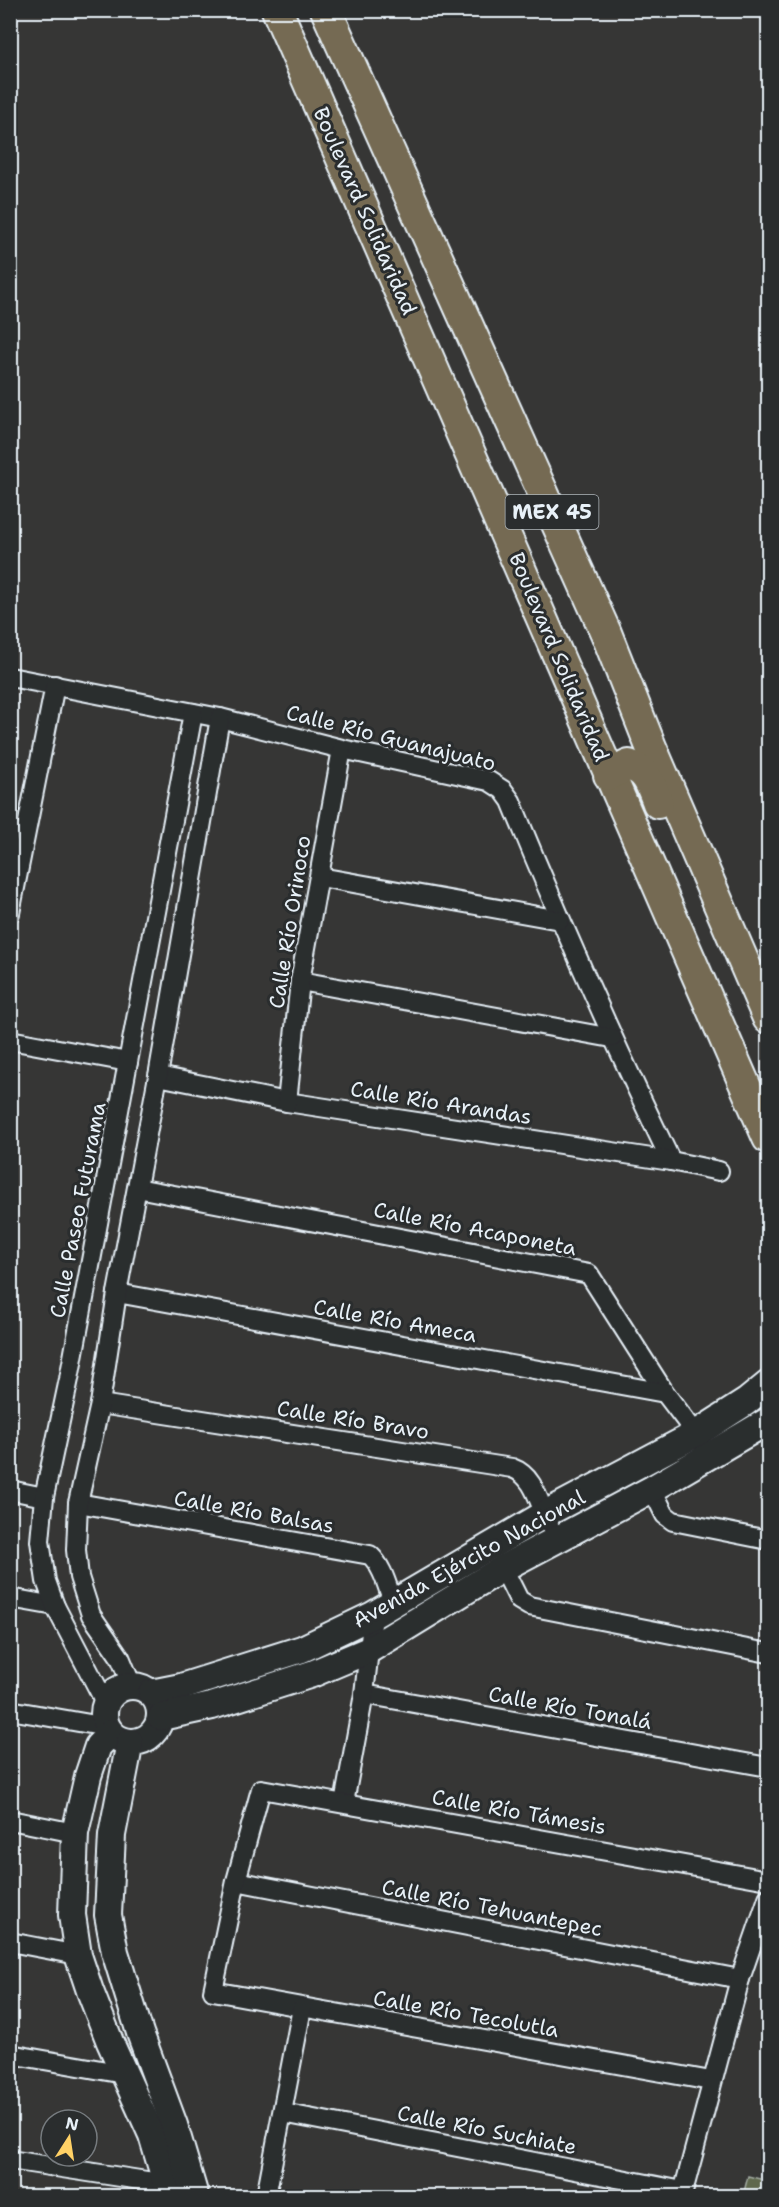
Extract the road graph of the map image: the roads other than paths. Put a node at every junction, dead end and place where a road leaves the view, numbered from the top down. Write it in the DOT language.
graph roads {
  1 [pos="277,10"];
  2 [pos="326,10"];
  3 [pos="10,677"];
  4 [pos="55,685"];
  5 [pos="193,713"];
  6 [pos="220,718"];
  7 [pos="342,749"];
  8 [pos="609,775"];
  9 [pos="19,821"];
  10 [pos="320,877"];
  11 [pos="10,913"];
  12 [pos="560,920"];
  13 [pos="734,941"];
  14 [pos="300,981"];
  15 [pos="768,1018"];
  16 [pos="133,1035"];
  17 [pos="612,1038"];
  18 [pos="10,1040"];
  19 [pos="163,1041"];
  20 [pos="128,1062"];
  21 [pos="158,1076"];
  22 [pos="287,1102"];
  23 [pos="117,1122"];
  24 [pos="147,1128"];
  25 [pos="768,1138"];
  26 [pos="671,1161"];
  27 [pos="719,1171"];
  28 [pos="137,1188"];
  29 [pos="117,1293"];
  30 [pos="77,1335"];
  31 [pos="108,1343"];
  32 [pos="768,1384"];
  33 [pos="665,1393"];
  34 [pos="100,1404"];
  35 [pos="768,1421"];
  36 [pos="696,1434"];
  37 [pos="708,1458"];
  38 [pos="652,1489"];
  39 [pos="10,1490"];
  40 [pos="44,1497"];
  41 [pos="78,1503"];
  42 [pos="544,1514"];
  43 [pos="557,1539"];
  44 [pos="768,1540"];
  45 [pos="503,1568"];
  46 [pos="10,1598"];
  47 [pos="55,1606"];
  48 [pos="383,1608"];
  49 [pos="369,1650"];
  50 [pos="768,1653"];
  51 [pos="142,1690"];
  52 [pos="364,1694"];
  53 [pos="10,1710"];
  54 [pos="160,1717"];
  55 [pos="114,1727"];
  56 [pos="768,1767"];
  57 [pos="344,1803"];
  58 [pos="10,1820"];
  59 [pos="75,1833"];
  60 [pos="768,1880"];
  61 [pos="236,1881"];
  62 [pos="768,1898"];
  63 [pos="10,1942"];
  64 [pos="78,1955"];
  65 [pos="740,1979"];
  66 [pos="302,2008"];
  67 [pos="10,2054"];
  68 [pos="124,2074"];
  69 [pos="711,2081"];
  70 [pos="283,2114"];
  71 [pos="10,2160"];
  72 [pos="168,2190"];
  73 [pos="682,2194"];
  74 [pos="195,2196"];
  75 [pos="266,2196"];
  1 -- 8 [label="highway, Boulevard Solidaridad / MEX 45"];
  2 -- 13 [label="highway, MEX 45"];
  3 -- 4 [label="street, Calle Río Guanajuato"];
  4 -- 5 [label="street, Calle Río Guanajuato"];
  4 -- 9 [label="street"];
  5 -- 6 [label="street, Calle Río Guanajuato"];
  5 -- 16 [label="street, Calle Paseo Futurama"];
  6 -- 7 [label="street, Calle Río Guanajuato"];
  6 -- 19 [label="street"];
  7 -- 10 [label="street, Calle Río Orinoco"];
  7 -- 12 [label="street, Calle Río Guanajuato"];
  8 -- 13 [label="highway"];
  8 -- 25 [label="highway, Boulevard Solidaridad / MEX 45"];
  9 -- 11 [label="street"];
  10 -- 12 [label="street"];
  10 -- 14 [label="street, Calle Río Orinoco"];
  12 -- 17 [label="street, Calle Río Guanajuato"];
  13 -- 15 [label="highway, MEX 45"];
  14 -- 17 [label="street"];
  14 -- 22 [label="street, Calle Río Orinoco"];
  16 -- 19 [label="street"];
  16 -- 20 [label="street, Calle Paseo Futurama"];
  17 -- 26 [label="street, Calle Río Guanajuato"];
  18 -- 20 [label="street"];
  19 -- 21 [label="street"];
  20 -- 23 [label="street, Calle Paseo Futurama"];
  21 -- 22 [label="street, Calle Río Arandas"];
  21 -- 24 [label="street"];
  22 -- 26 [label="street, Calle Río Arandas"];
  23 -- 24 [label="street"];
  23 -- 30 [label="street, Calle Paseo Futurama"];
  24 -- 28 [label="street"];
  26 -- 27 [label="street, Calle Río Arandas"];
  28 -- 29 [label="street"];
  28 -- 33 [label="street, Calle Río Acaponeta"];
  29 -- 31 [label="street"];
  29 -- 33 [label="street, Calle Río Ameca"];
  30 -- 31 [label="street"];
  30 -- 40 [label="street, Calle Paseo Futurama"];
  31 -- 34 [label="street"];
  32 -- 36 [label="main road, Avenida Ejército Nacional"];
  33 -- 36 [label="street, Calle Río Acaponeta"];
  34 -- 41 [label="street"];
  34 -- 42 [label="street, Calle Río Bravo"];
  35 -- 37 [label="main road, Avenida Ejército Nacional"];
  36 -- 37 [label="street, Calle Río Acaponeta"];
  36 -- 42 [label="main road, Avenida Ejército Nacional"];
  37 -- 38 [label="main road, Avenida Ejército Nacional"];
  38 -- 43 [label="main road, Avenida Ejército Nacional"];
  38 -- 44 [label="street"];
  39 -- 40 [label="street"];
  40 -- 47 [label="street, Calle Paseo Futurama"];
  41 -- 48 [label="street, Calle Río Balsas"];
  41 -- 51 [label="street"];
  42 -- 43 [label="street, Calle Río Bravo"];
  42 -- 48 [label="main road, Avenida Ejército Nacional"];
  43 -- 45 [label="main road, Avenida Ejército Nacional"];
  45 -- 49 [label="main road, Avenida Ejército Nacional"];
  45 -- 50 [label="street"];
  46 -- 47 [label="street"];
  47 -- 55 [label="street, Calle Paseo Futurama"];
  48 -- 49 [label="street"];
  48 -- 51 [label="main road, Avenida Ejército Nacional"];
  49 -- 52 [label="street"];
  49 -- 54 [label="main road, Avenida Ejército Nacional"];
  51 -- 54 [label="main road"];
  51 -- 55 [label="main road"];
  52 -- 56 [label="street, Calle Río Tonalá"];
  52 -- 57 [label="street"];
  53 -- 55 [label="street"];
  54 -- 55 [label="main road"];
  55 -- 59 [label="main road"];
  55 -- 74 [label="main road"];
  57 -- 60 [label="street, Calle Río Támesis"];
  57 -- 61 [label="street, Calle Río Támesis"];
  58 -- 59 [label="street"];
  59 -- 64 [label="main road"];
  61 -- 65 [label="street, Calle Río Tehuantepec"];
  61 -- 66 [label="street, Calle Río Tecolutla"];
  62 -- 65 [label="street"];
  63 -- 64 [label="street"];
  64 -- 68 [label="main road"];
  65 -- 69 [label="street"];
  66 -- 69 [label="street, Calle Río Tecolutla"];
  66 -- 70 [label="street"];
  67 -- 68 [label="street"];
  68 -- 72 [label="main road"];
  69 -- 73 [label="street"];
  70 -- 73 [label="street, Calle Río Suchiate"];
  70 -- 75 [label="street"];
  71 -- 72 [label="street"];
}
